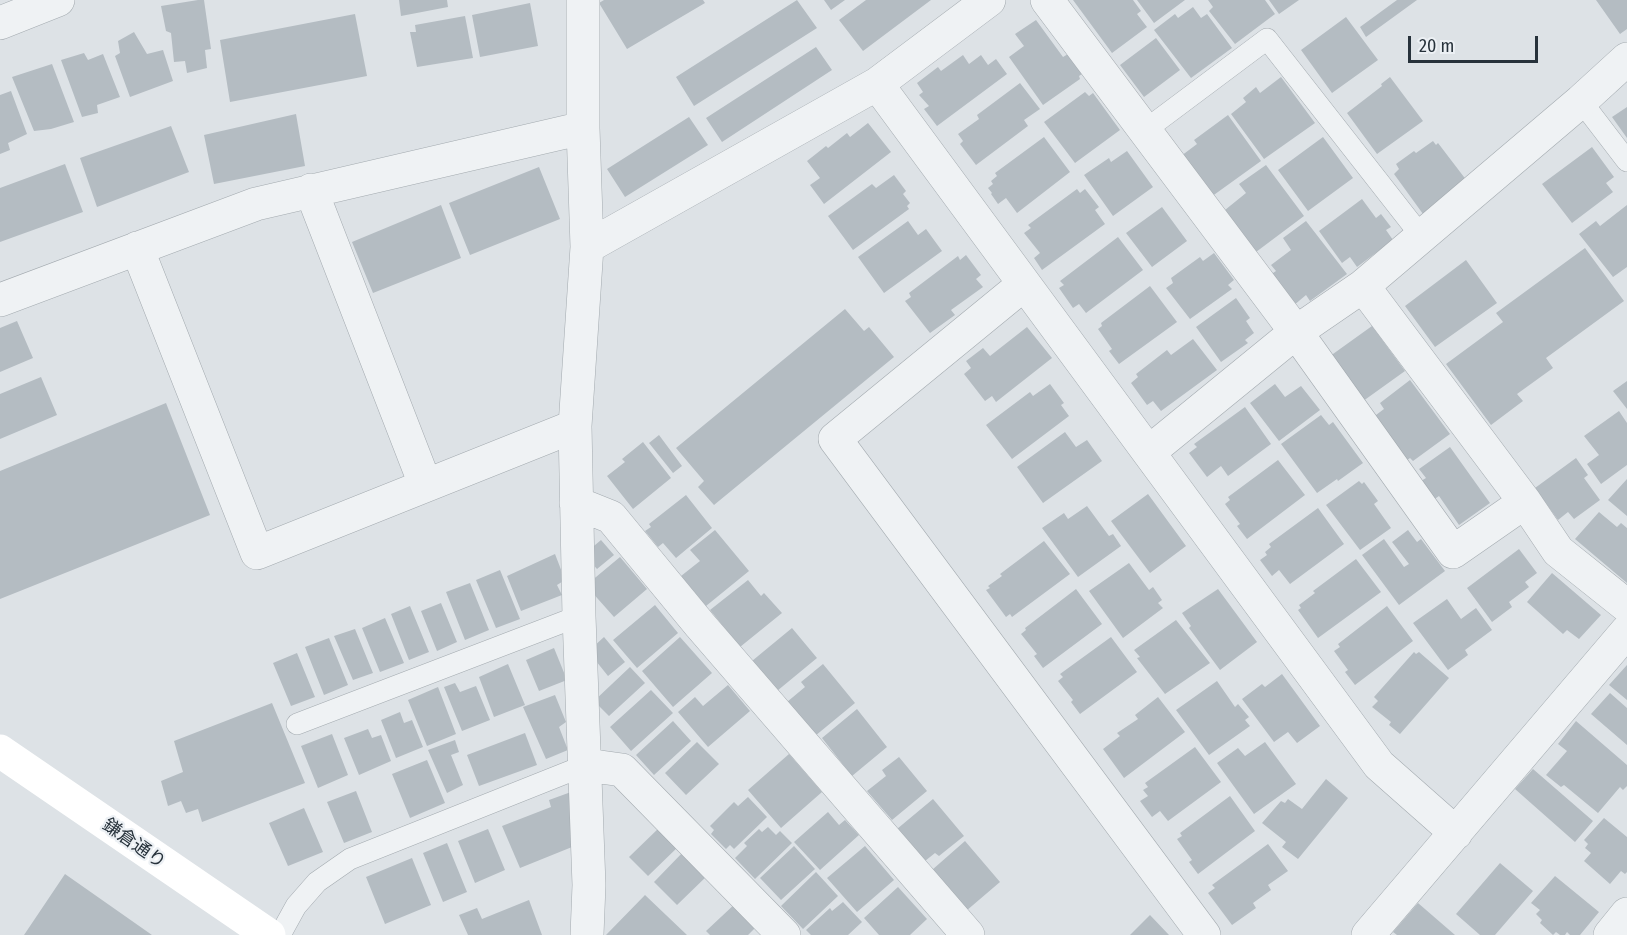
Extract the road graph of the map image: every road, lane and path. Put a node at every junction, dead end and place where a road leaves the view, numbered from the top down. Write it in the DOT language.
graph roads {
  1 [pos="58,0"];
  2 [pos="583,0"];
  3 [pos="990,0"];
  4 [pos="1047,0"];
  5 [pos="0,23"];
  6 [pos="1627,59"];
  7 [pos="877,84"];
  8 [pos="1581,101"];
  9 [pos="583,128"];
  10 [pos="1144,131"];
  11 [pos="1627,161"];
  12 [pos="311,190"];
  13 [pos="1422,237"];
  14 [pos="587,247"];
  15 [pos="137,248"];
  16 [pos="1023,285"];
  17 [pos="1363,286"];
  18 [pos="0,300"];
  19 [pos="1296,332"];
  20 [pos="575,426"];
  21 [pos="1149,452"];
  22 [pos="425,484"];
  23 [pos="576,502"];
  24 [pos="1525,502"];
  25 [pos="1627,606"];
  26 [pos="579,616"];
  27 [pos="1627,631"];
  28 [pos="297,724"];
  29 [pos="2,756"];
  30 [pos="586,765"];
  31 [pos="1455,833"];
  32 [pos="1627,914"];
  33 [pos="269,935"];
  34 [pos="280,935"];
  35 [pos="587,935"];
  36 [pos="784,935"];
  37 [pos="968,935"];
  38 [pos="1204,935"];
  39 [pos="1368,935"];
  40 [pos="1610,935"];
  1 -- 5 [label="street"];
  2 -- 9 [label="street"];
  3 -- 7 [label="street"];
  4 -- 10 [label="street"];
  6 -- 8 [label="street"];
  7 -- 14 [label="street"];
  7 -- 16 [label="street"];
  8 -- 11 [label="lane"];
  8 -- 13 [label="street"];
  9 -- 12 [label="street"];
  9 -- 14 [label="street"];
  10 -- 13 [label="lane"];
  10 -- 19 [label="street"];
  12 -- 15 [label="street"];
  12 -- 22 [label="street"];
  13 -- 17 [label="street"];
  14 -- 20 [label="street"];
  15 -- 18 [label="street"];
  15 -- 22 [label="street"];
  16 -- 21 [label="street"];
  16 -- 38 [label="street"];
  17 -- 19 [label="street"];
  17 -- 24 [label="street"];
  19 -- 21 [label="street"];
  19 -- 24 [label="street"];
  20 -- 22 [label="street"];
  20 -- 23 [label="street"];
  21 -- 31 [label="street"];
  23 -- 26 [label="street"];
  23 -- 37 [label="street"];
  24 -- 25 [label="street"];
  26 -- 28 [label="lane"];
  26 -- 30 [label="street"];
  27 -- 31 [label="street"];
  29 -- 33 [label="street, 鎌倉通り"];
  30 -- 34 [label="lane"];
  30 -- 35 [label="street"];
  30 -- 36 [label="street"];
  31 -- 39 [label="street"];
  32 -- 40 [label="street"];
}
